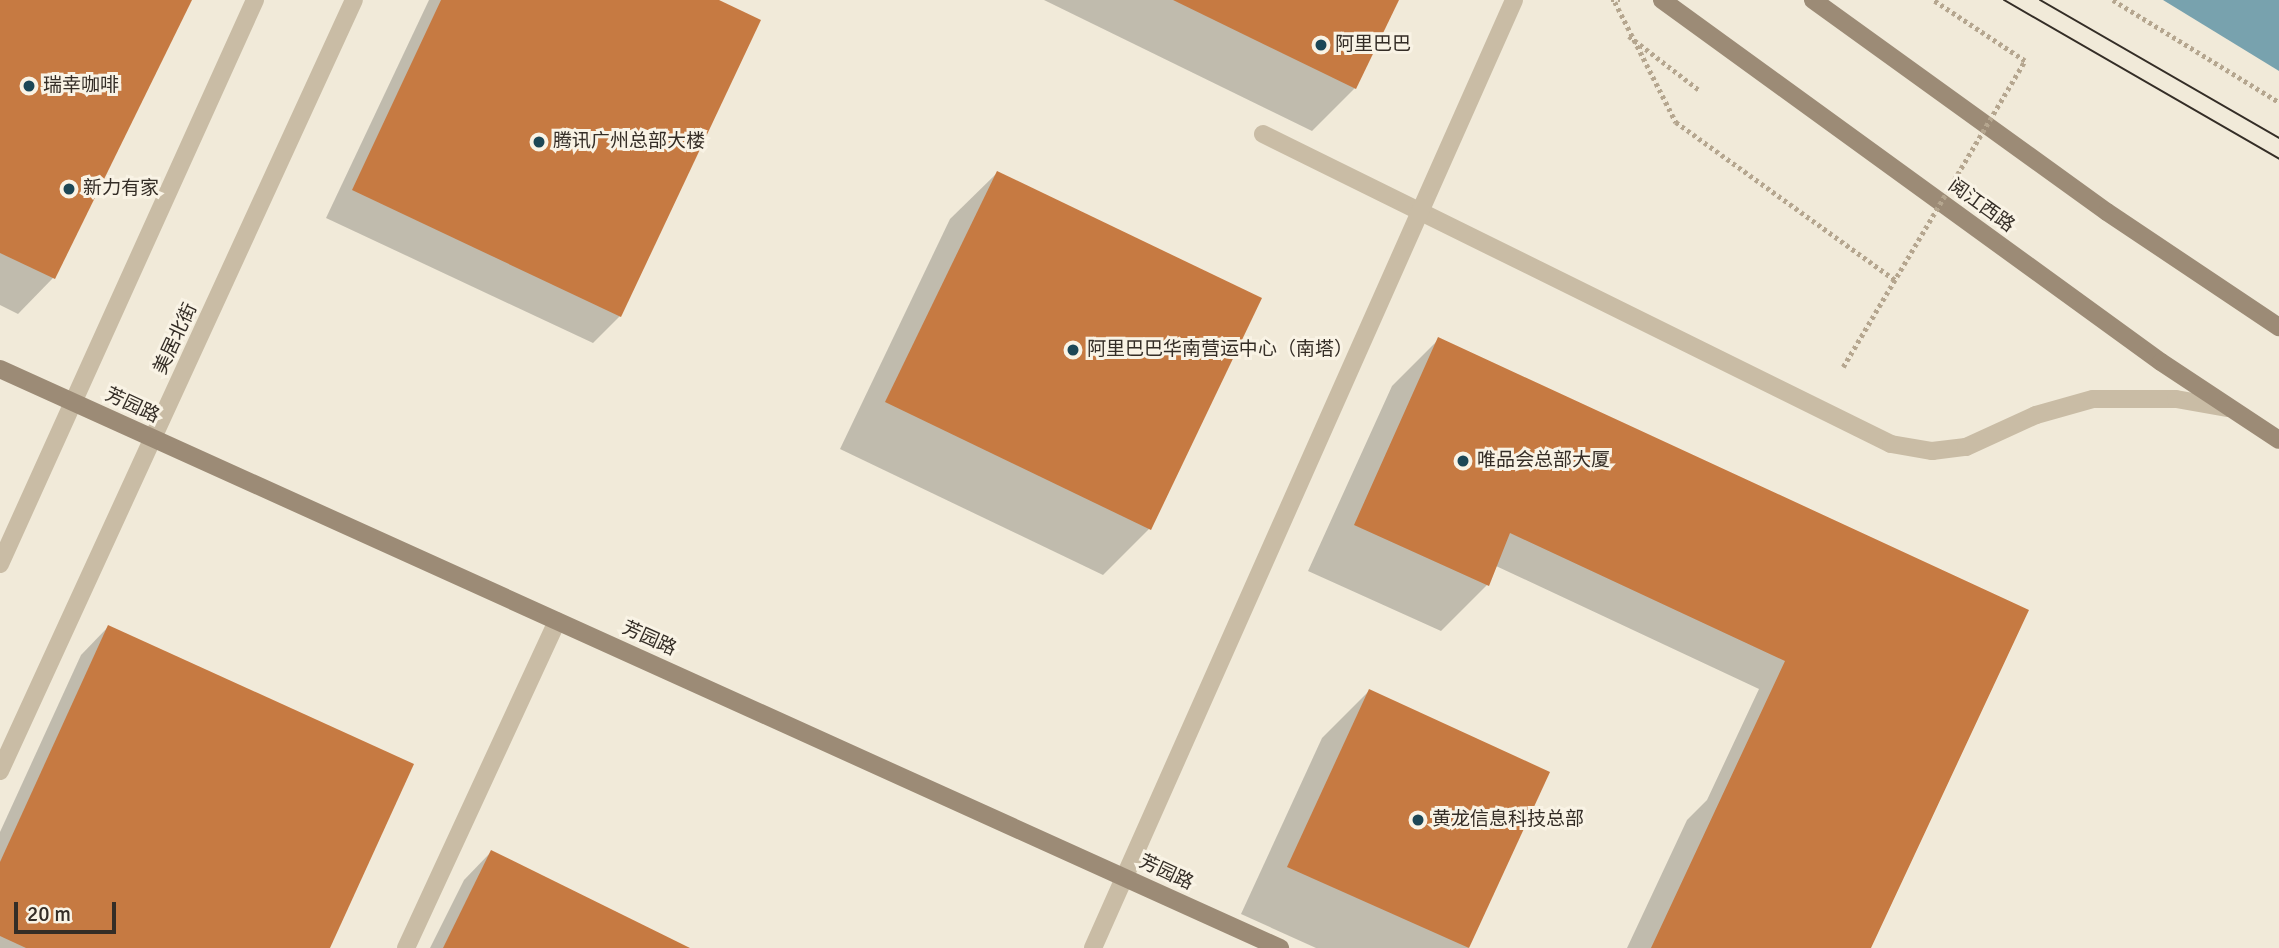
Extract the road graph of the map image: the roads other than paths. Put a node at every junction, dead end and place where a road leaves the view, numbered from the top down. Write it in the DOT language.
graph roads {
  1 [pos="255,0"];
  2 [pos="354,0"];
  3 [pos="1514,0"];
  4 [pos="1662,0"];
  5 [pos="1813,0"];
  6 [pos="1264,134"];
  7 [pos="1417,212"];
  8 [pos="2279,327"];
  9 [pos="0,369"];
  10 [pos="74,402"];
  11 [pos="2228,408"];
  12 [pos="154,439"];
  13 [pos="2279,440"];
  14 [pos="0,564"];
  15 [pos="557,621"];
  16 [pos="0,771"];
  17 [pos="1126,878"];
  18 [pos="406,948"];
  19 [pos="1093,948"];
  20 [pos="1280,948"];
  1 -- 10 [label="street"];
  2 -- 12 [label="street, 美居北街"];
  3 -- 7 [label="street"];
  4 -- 11 [label="street, 阅江西路"];
  5 -- 8 [label="street"];
  6 -- 7 [label="street"];
  7 -- 11 [label="street"];
  7 -- 17 [label="street"];
  9 -- 10 [label="street, 芳园路"];
  10 -- 12 [label="street, 芳园路"];
  10 -- 14 [label="street"];
  11 -- 13 [label="street, 阅江西路"];
  12 -- 15 [label="street, 芳园路"];
  12 -- 16 [label="street, 美居北街"];
  15 -- 17 [label="street, 芳园路"];
  15 -- 18 [label="street"];
  17 -- 19 [label="street"];
  17 -- 20 [label="street, 芳园路"];
}
